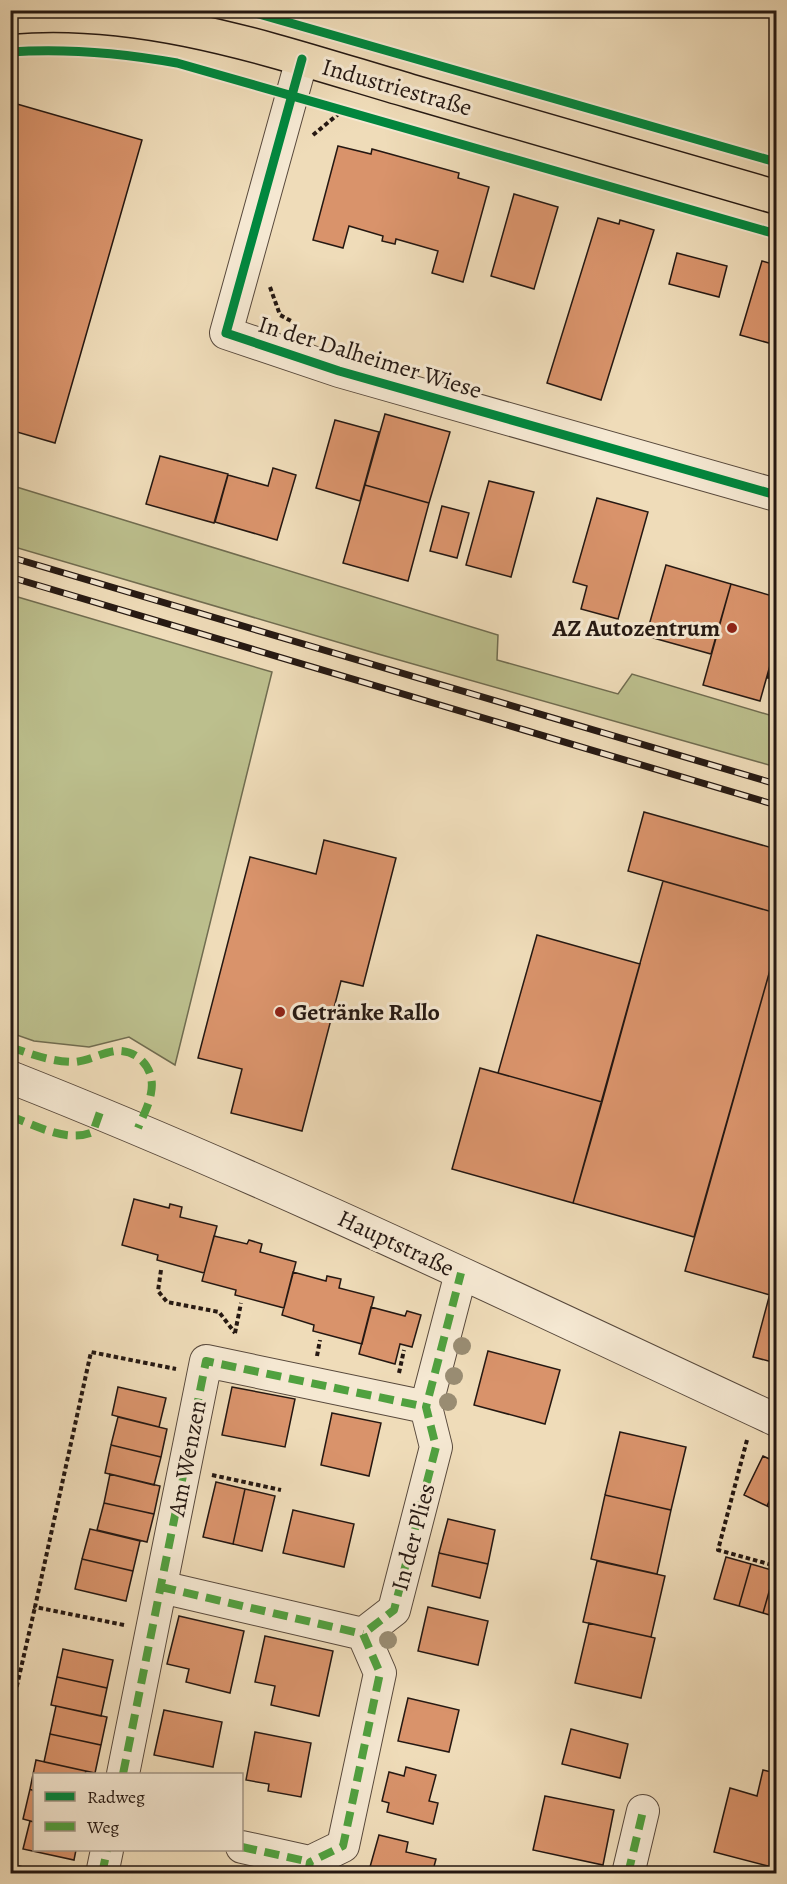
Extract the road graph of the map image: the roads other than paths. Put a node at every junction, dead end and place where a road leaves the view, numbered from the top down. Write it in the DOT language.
graph roads {
  1 [pos="10,17"];
  2 [pos="302,59"];
  3 [pos="777,197"];
  4 [pos="777,495"];
  5 [pos="10,1077"];
  6 [pos="461,1273"];
  7 [pos="426,1407"];
  8 [pos="766,1415"];
  9 [pos="161,1587"];
  10 [pos="363,1634"];
  11 [pos="123,1773"];
  12 [pos="643,1811"];
  13 [pos="243,1847"];
  14 [pos="107,1851"];
  15 [pos="309,1868"];
  16 [pos="102,1874"];
  17 [pos="628,1874"];
  1 -- 2 [label="main road, Industriestraße"];
  2 -- 3 [label="main road, Industriestraße"];
  2 -- 4 [label="street, In der Dalheimer Wiese"];
  5 -- 6 [label="street, Hauptstraße"];
  6 -- 7 [label="street, In der Plies"];
  6 -- 8 [label="street, Hauptstraße"];
  7 -- 9 [label="street, Am Wenzen"];
  7 -- 10 [label="street, In der Plies"];
  9 -- 10 [label="street"];
  9 -- 11 [label="street, Am Wenzen"];
  10 -- 15 [label="street"];
  12 -- 17 [label="street"];
  13 -- 15 [label="street"];
  14 -- 16 [label="street"];
}
